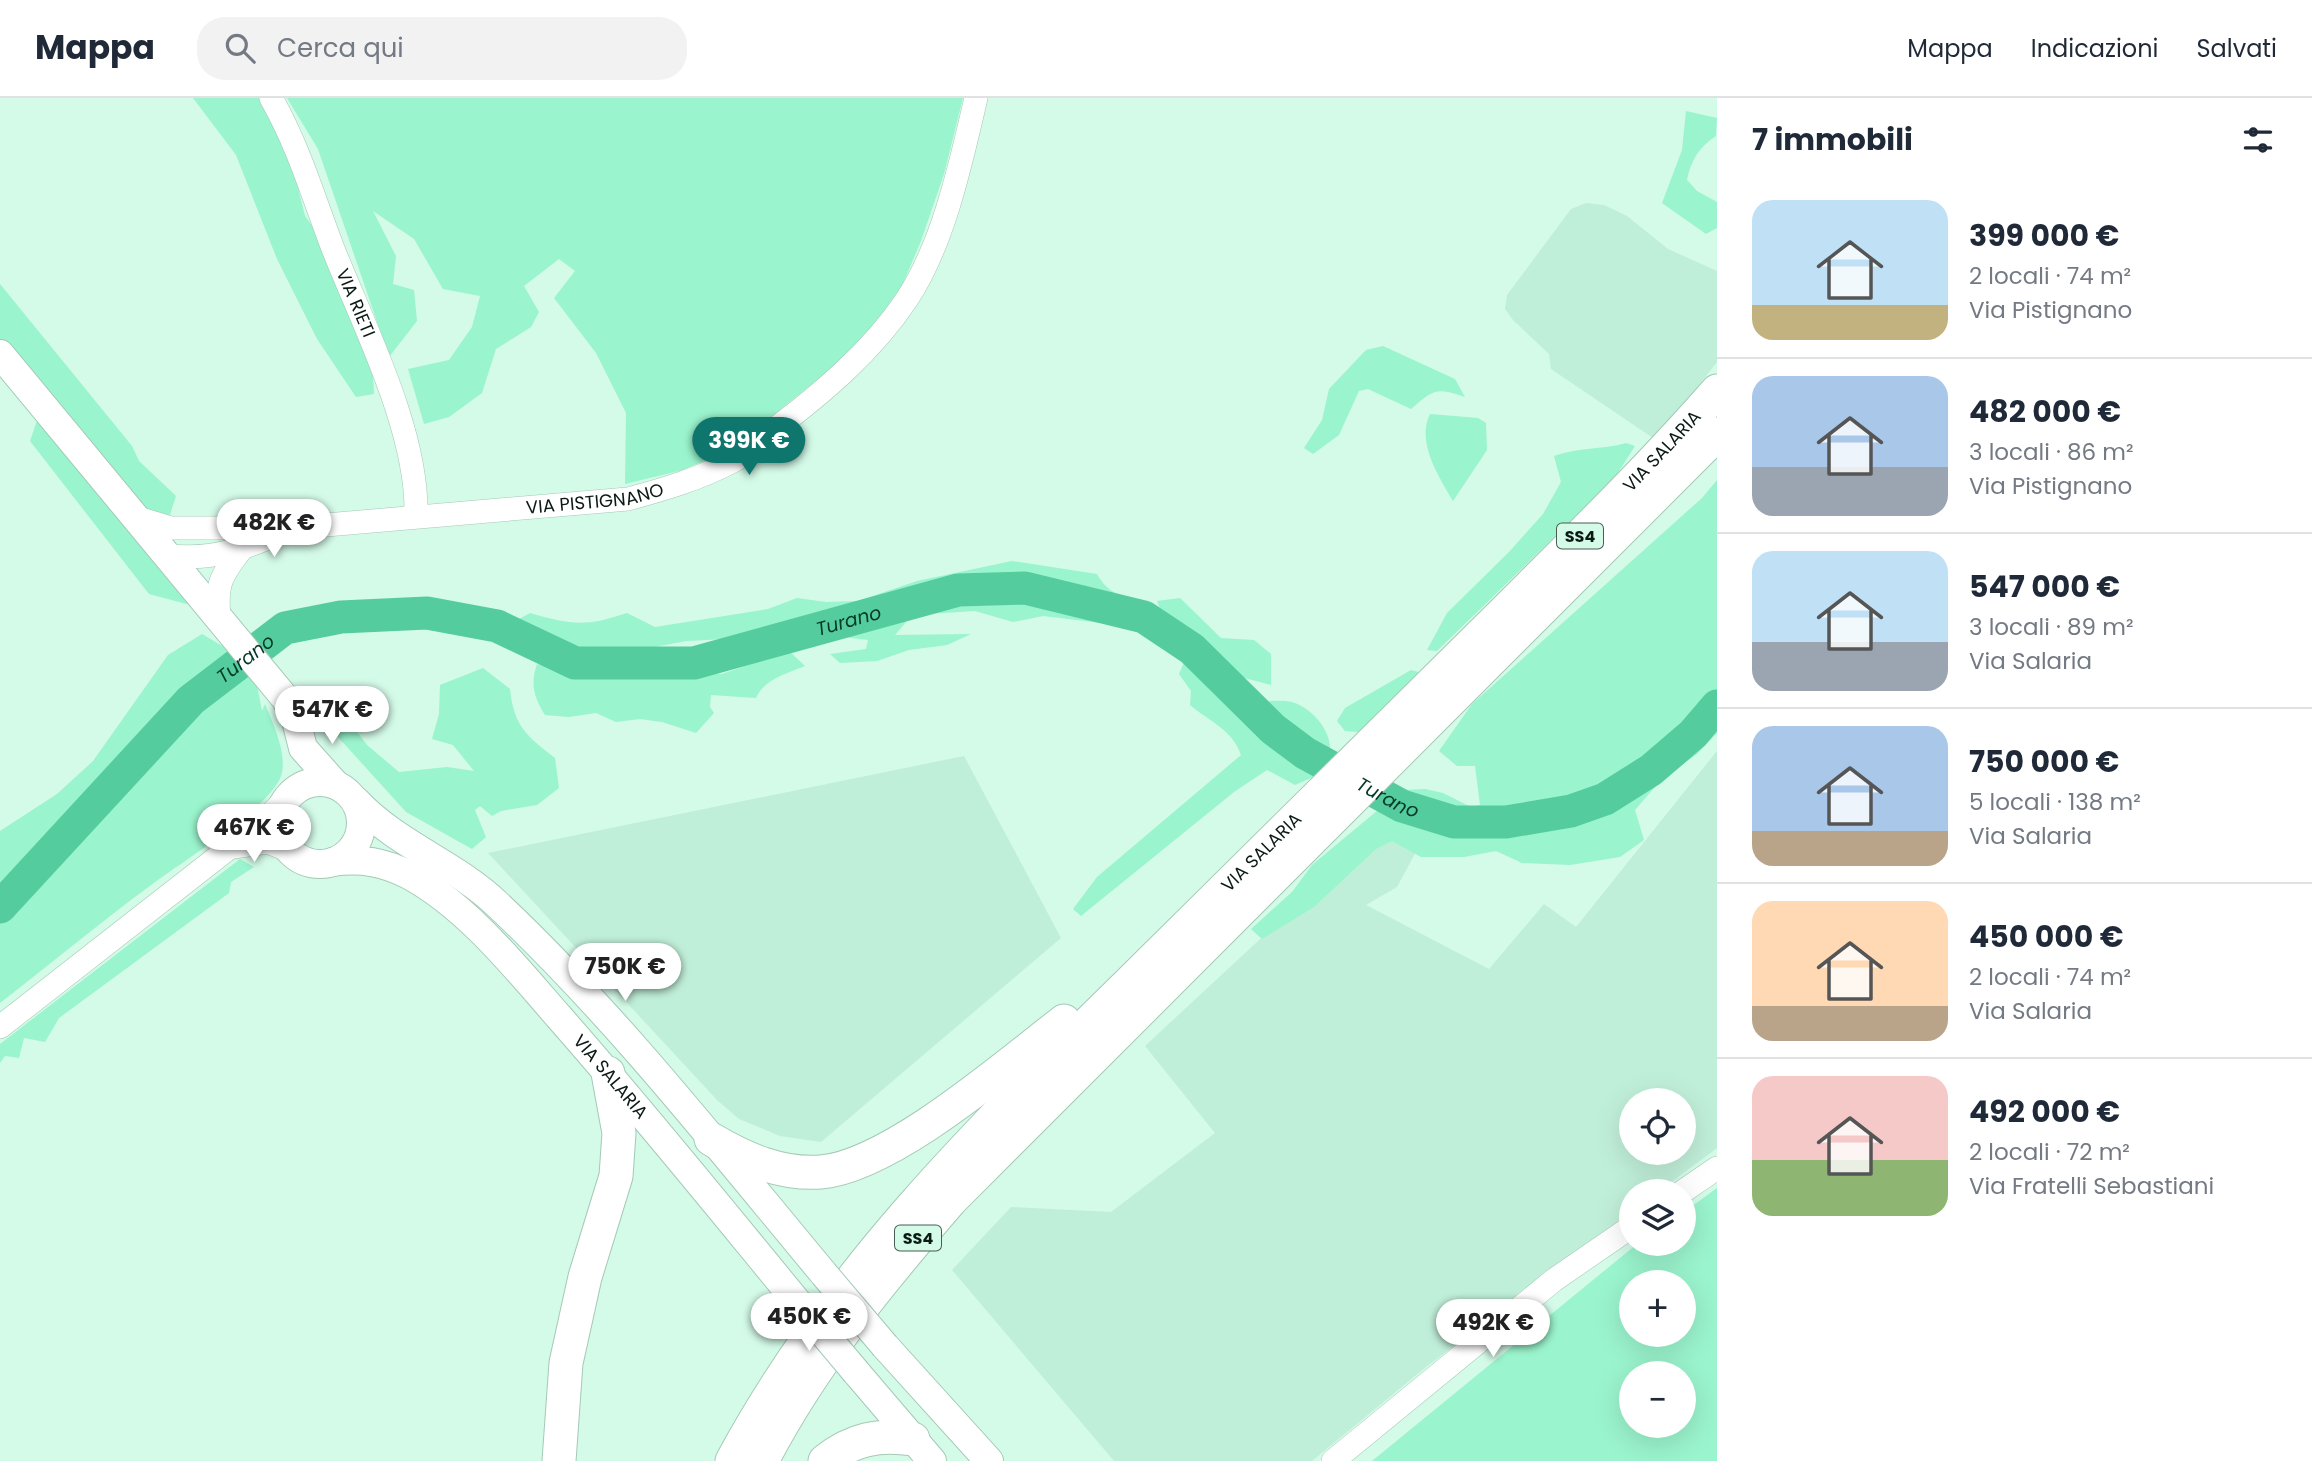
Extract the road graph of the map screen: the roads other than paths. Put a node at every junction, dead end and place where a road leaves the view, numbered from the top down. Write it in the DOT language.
graph roads {
  1 [pos="271,98"];
  2 [pos="976,98"];
  3 [pos="0,354"];
  4 [pos="1717,391"];
  5 [pos="1717,434"];
  6 [pos="416,515"];
  7 [pos="134,517"];
  8 [pos="291,528"];
  9 [pos="205,529"];
  10 [pos="240,551"];
  11 [pos="166,555"];
  12 [pos="219,618"];
  13 [pos="1449,684"];
  14 [pos="297,726"];
  15 [pos="346,793"];
  16 [pos="288,797"];
  17 [pos="1294,838"];
  18 [pos="288,850"];
  19 [pos="220,856"];
  20 [pos="332,862"];
  21 [pos="1180,932"];
  22 [pos="0,1027"];
  23 [pos="608,1073"];
  24 [pos="711,1139"];
  25 [pos="1717,1168"];
  26 [pos="1696,1182"];
  27 [pos="1619,1235"];
  28 [pos="922,1450"];
  29 [pos="559,1461"];
  30 [pos="732,1461"];
  31 [pos="762,1461"];
  32 [pos="825,1461"];
  33 [pos="989,1461"];
  34 [pos="1333,1461"];
  1 -- 6 [label="street, VIA RIETI"];
  2 -- 6 [label="street, VIA PISTIGNANO"];
  3 -- 7 [label="main road"];
  4 -- 13 [label="highway, VIA SALARIA / SS4"];
  5 -- 13 [label="highway, VIA SALARIA / SS4"];
  6 -- 8 [label="street, VIA PISTIGNANO"];
  7 -- 9 [label="street"];
  7 -- 11 [label="main road"];
  8 -- 9 [label="street"];
  8 -- 10 [label="street"];
  9 -- 11 [label="street"];
  10 -- 11 [label="street"];
  10 -- 12 [label="street"];
  11 -- 12 [label="main road"];
  12 -- 14 [label="main road"];
  13 -- 17 [label="highway, VIA SALARIA / SS4"];
  14 -- 15 [label="main road"];
  14 -- 16 [label="main road"];
  15 -- 16 [label="main road"];
  15 -- 20 [label="main road"];
  15 -- 24 [label="main road"];
  16 -- 18 [label="main road"];
  16 -- 19 [label="street"];
  17 -- 21 [label="highway, VIA SALARIA / SS4"];
  17 -- 31 [label="highway, VIA SALARIA / SS4"];
  18 -- 19 [label="street"];
  18 -- 20 [label="main road"];
  19 -- 22 [label="street"];
  20 -- 23 [label="main road, VIA SALARIA"];
  21 -- 24 [label="highway"];
  21 -- 30 [label="highway, VIA SALARIA / SS4"];
  23 -- 28 [label="main road, VIA SALARIA, bridge"];
  23 -- 29 [label="highway"];
  24 -- 33 [label="main road, bridge"];
  25 -- 26 [label="street"];
  27 -- 34 [label="street"];
  28 -- 32 [label="highway"];
}
